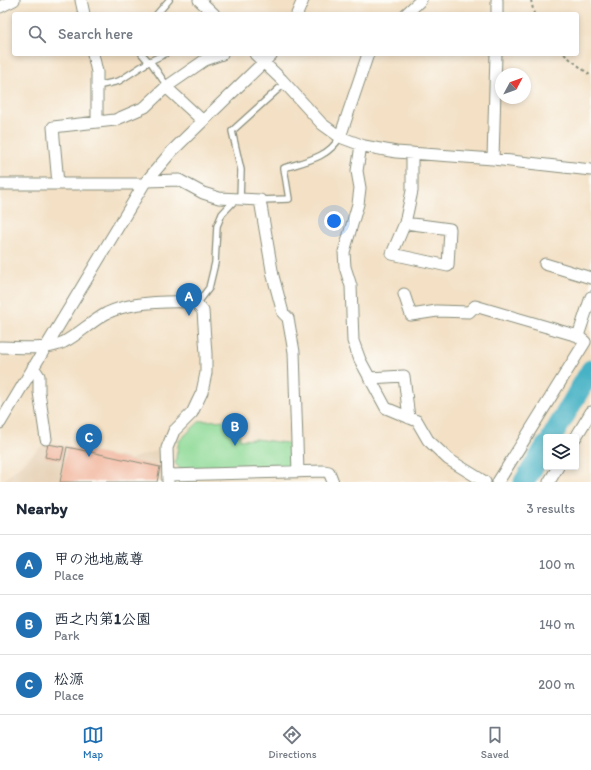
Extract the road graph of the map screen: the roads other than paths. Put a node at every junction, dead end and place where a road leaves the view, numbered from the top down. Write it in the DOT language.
graph roads {
  1 [pos="14,0"];
  2 [pos="81,0"];
  3 [pos="169,0"];
  4 [pos="199,0"];
  5 [pos="303,0"];
  6 [pos="421,0"];
  7 [pos="497,0"];
  8 [pos="0,7"];
  9 [pos="84,12"];
  10 [pos="159,12"];
  11 [pos="212,12"];
  12 [pos="298,12"];
  13 [pos="408,12"];
  14 [pos="497,12"];
  15 [pos="93,56"];
  16 [pos="144,56"];
  17 [pos="161,56"];
  18 [pos="216,56"];
  19 [pos="257,56"];
  20 [pos="270,56"];
  21 [pos="367,56"];
  22 [pos="496,56"];
  23 [pos="149,62"];
  24 [pos="264,63"];
  25 [pos="285,83"];
  26 [pos="97,86"];
  27 [pos="167,87"];
  28 [pos="203,121"];
  29 [pos="97,122"];
  30 [pos="340,137"];
  31 [pos="361,145"];
  32 [pos="412,153"];
  33 [pos="493,159"];
  34 [pos="591,170"];
  35 [pos="146,182"];
  36 [pos="0,184"];
  37 [pos="58,184"];
  38 [pos="238,199"];
  39 [pos="260,200"];
  40 [pos="405,223"];
  41 [pos="545,264"];
  42 [pos="591,278"];
  43 [pos="404,294"];
  44 [pos="591,297"];
  45 [pos="197,304"];
  46 [pos="578,336"];
  47 [pos="45,346"];
  48 [pos="0,347"];
  49 [pos="33,368"];
  50 [pos="369,378"];
  51 [pos="591,412"];
  52 [pos="408,418"];
  53 [pos="0,423"];
  54 [pos="578,434"];
  55 [pos="46,439"];
  56 [pos="556,470"];
  57 [pos="298,472"];
  58 [pos="168,478"];
  59 [pos="334,482"];
  60 [pos="485,482"];
  61 [pos="498,482"];
  62 [pos="549,482"];
  1 -- 8 [label="street"];
  2 -- 9 [label="street"];
  3 -- 10 [label="lane"];
  4 -- 11 [label="street"];
  5 -- 12 [label="street"];
  6 -- 13 [label="street"];
  7 -- 14 [label="street"];
  15 -- 26 [label="street"];
  16 -- 23 [label="lane"];
  17 -- 23 [label="lane"];
  18 -- 27 [label="street"];
  19 -- 24 [label="street"];
  20 -- 24 [label="street"];
  21 -- 30 [label="street"];
  22 -- 33 [label="street"];
  23 -- 26 [label="lane"];
  23 -- 27 [label="lane"];
  24 -- 25 [label="street"];
  24 -- 28 [label="street"];
  25 -- 30 [label="street"];
  25 -- 38 [label="lane"];
  26 -- 29 [label="street"];
  27 -- 28 [label="street"];
  27 -- 29 [label="street"];
  28 -- 35 [label="street"];
  29 -- 37 [label="street"];
  30 -- 31 [label="street"];
  30 -- 39 [label="lane"];
  31 -- 32 [label="street"];
  31 -- 50 [label="street"];
  32 -- 33 [label="street"];
  32 -- 40 [label="street"];
  33 -- 34 [label="street"];
  35 -- 37 [label="street"];
  35 -- 38 [label="street"];
  35 -- 47 [label="street"];
  36 -- 37 [label="street"];
  38 -- 39 [label="street"];
  38 -- 45 [label="lane"];
  39 -- 57 [label="street"];
  40 -- 40 [label="street"];
  41 -- 42 [label="street"];
  43 -- 46 [label="street"];
  44 -- 46 [label="street"];
  45 -- 47 [label="street"];
  45 -- 58 [label="street"];
  46 -- 61 [label="street"];
  47 -- 48 [label="street"];
  47 -- 49 [label="street"];
  49 -- 53 [label="street"];
  49 -- 55 [label="street"];
  50 -- 52 [label="street"];
  50 -- 52 [label="street"];
  51 -- 54 [label="street"];
  52 -- 60 [label="street"];
  56 -- 62 [label="street"];
  57 -- 58 [label="street"];
  57 -- 59 [label="street"];
}
